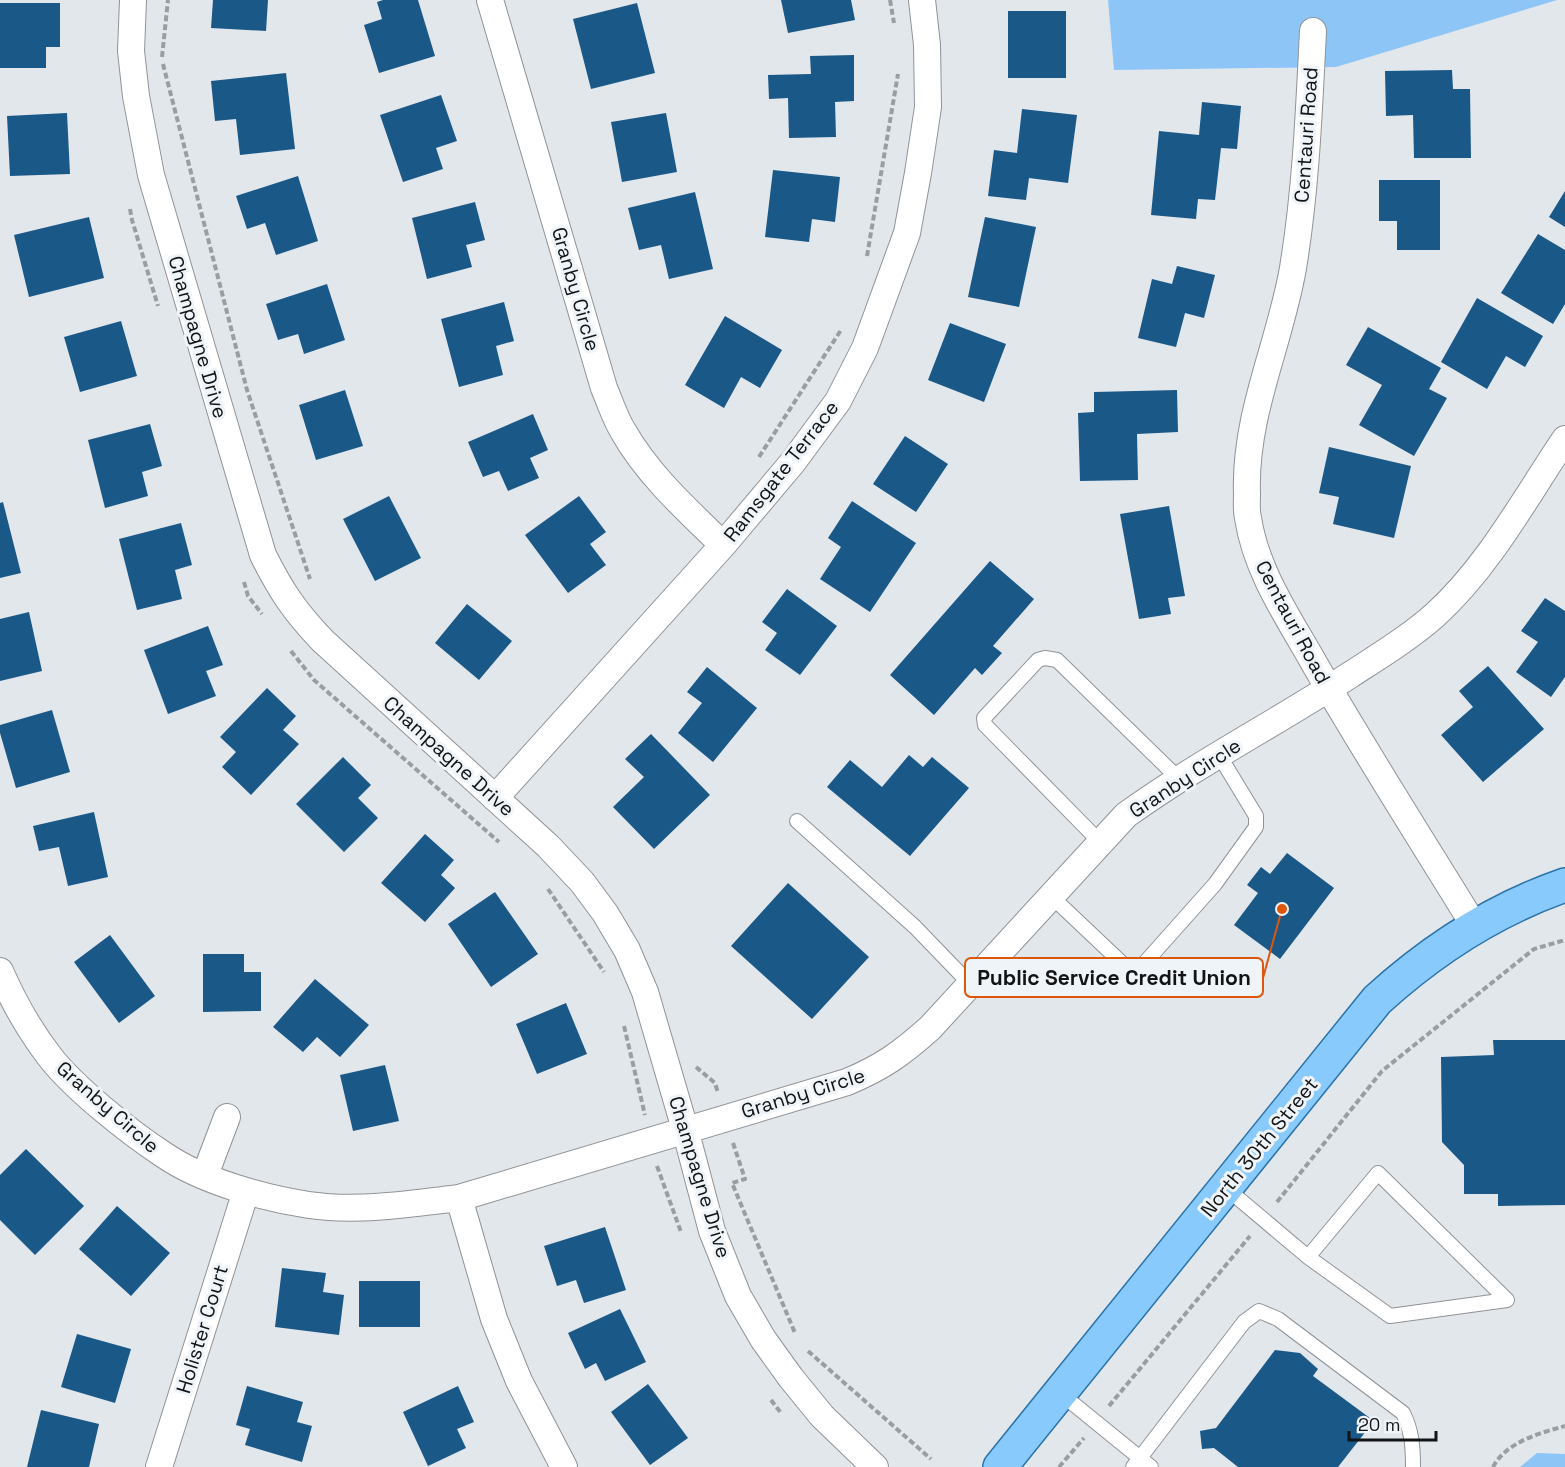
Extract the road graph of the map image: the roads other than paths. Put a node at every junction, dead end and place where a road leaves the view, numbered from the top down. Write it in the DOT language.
graph roads {
  1 [pos="134,0"];
  2 [pos="490,0"];
  3 [pos="922,0"];
  4 [pos="1313,31"];
  5 [pos="1565,439"];
  6 [pos="723,544"];
  7 [pos="1329,689"];
  8 [pos="1219,755"];
  9 [pos="1179,779"];
  10 [pos="495,798"];
  11 [pos="797,821"];
  12 [pos="1100,842"];
  13 [pos="1565,885"];
  14 [pos="1051,896"];
  15 [pos="1475,927"];
  16 [pos="0,971"];
  17 [pos="970,984"];
  18 [pos="226,1117"];
  19 [pos="685,1129"];
  20 [pos="205,1175"];
  21 [pos="1226,1188"];
  22 [pos="246,1191"];
  23 [pos="459,1198"];
  24 [pos="1308,1257"];
  25 [pos="1060,1393"];
  26 [pos="1136,1462"];
  27 [pos="159,1467"];
  28 [pos="564,1467"];
  29 [pos="875,1467"];
  30 [pos="1000,1467"];
  31 [pos="1151,1467"];
  32 [pos="1413,1467"];
  1 -- 10 [label="street, Champagne Drive"];
  2 -- 6 [label="street, Granby Circle"];
  3 -- 6 [label="street, Ramsgate Terrace"];
  4 -- 7 [label="street, Centauri Road"];
  5 -- 7 [label="street, Granby Circle"];
  6 -- 10 [label="street, Ramsgate Terrace"];
  7 -- 8 [label="street, Granby Circle"];
  7 -- 15 [label="street, Centauri Road"];
  8 -- 9 [label="street, Granby Circle"];
  8 -- 14 [label="lane"];
  9 -- 12 [label="street, Granby Circle"];
  9 -- 12 [label="lane"];
  10 -- 19 [label="street, Champagne Drive"];
  11 -- 17 [label="lane"];
  12 -- 14 [label="street, Granby Circle"];
  13 -- 15 [label="main road, North 30th Street"];
  14 -- 17 [label="street, Granby Circle"];
  15 -- 21 [label="main road, North 30th Street"];
  16 -- 20 [label="street, Granby Circle"];
  17 -- 19 [label="street, Granby Circle"];
  18 -- 20 [label="street"];
  19 -- 23 [label="street, Granby Circle"];
  19 -- 29 [label="street, Champagne Drive"];
  20 -- 22 [label="street, Granby Circle"];
  21 -- 24 [label="lane"];
  21 -- 25 [label="main road, North 30th Street"];
  22 -- 23 [label="street, Granby Circle"];
  22 -- 27 [label="street, Holister Court"];
  23 -- 28 [label="street"];
  24 -- 24 [label="lane"];
  25 -- 26 [label="lane"];
  25 -- 30 [label="main road, North 30th Street"];
  26 -- 31 [label="lane"];
  26 -- 32 [label="lane"];
}
